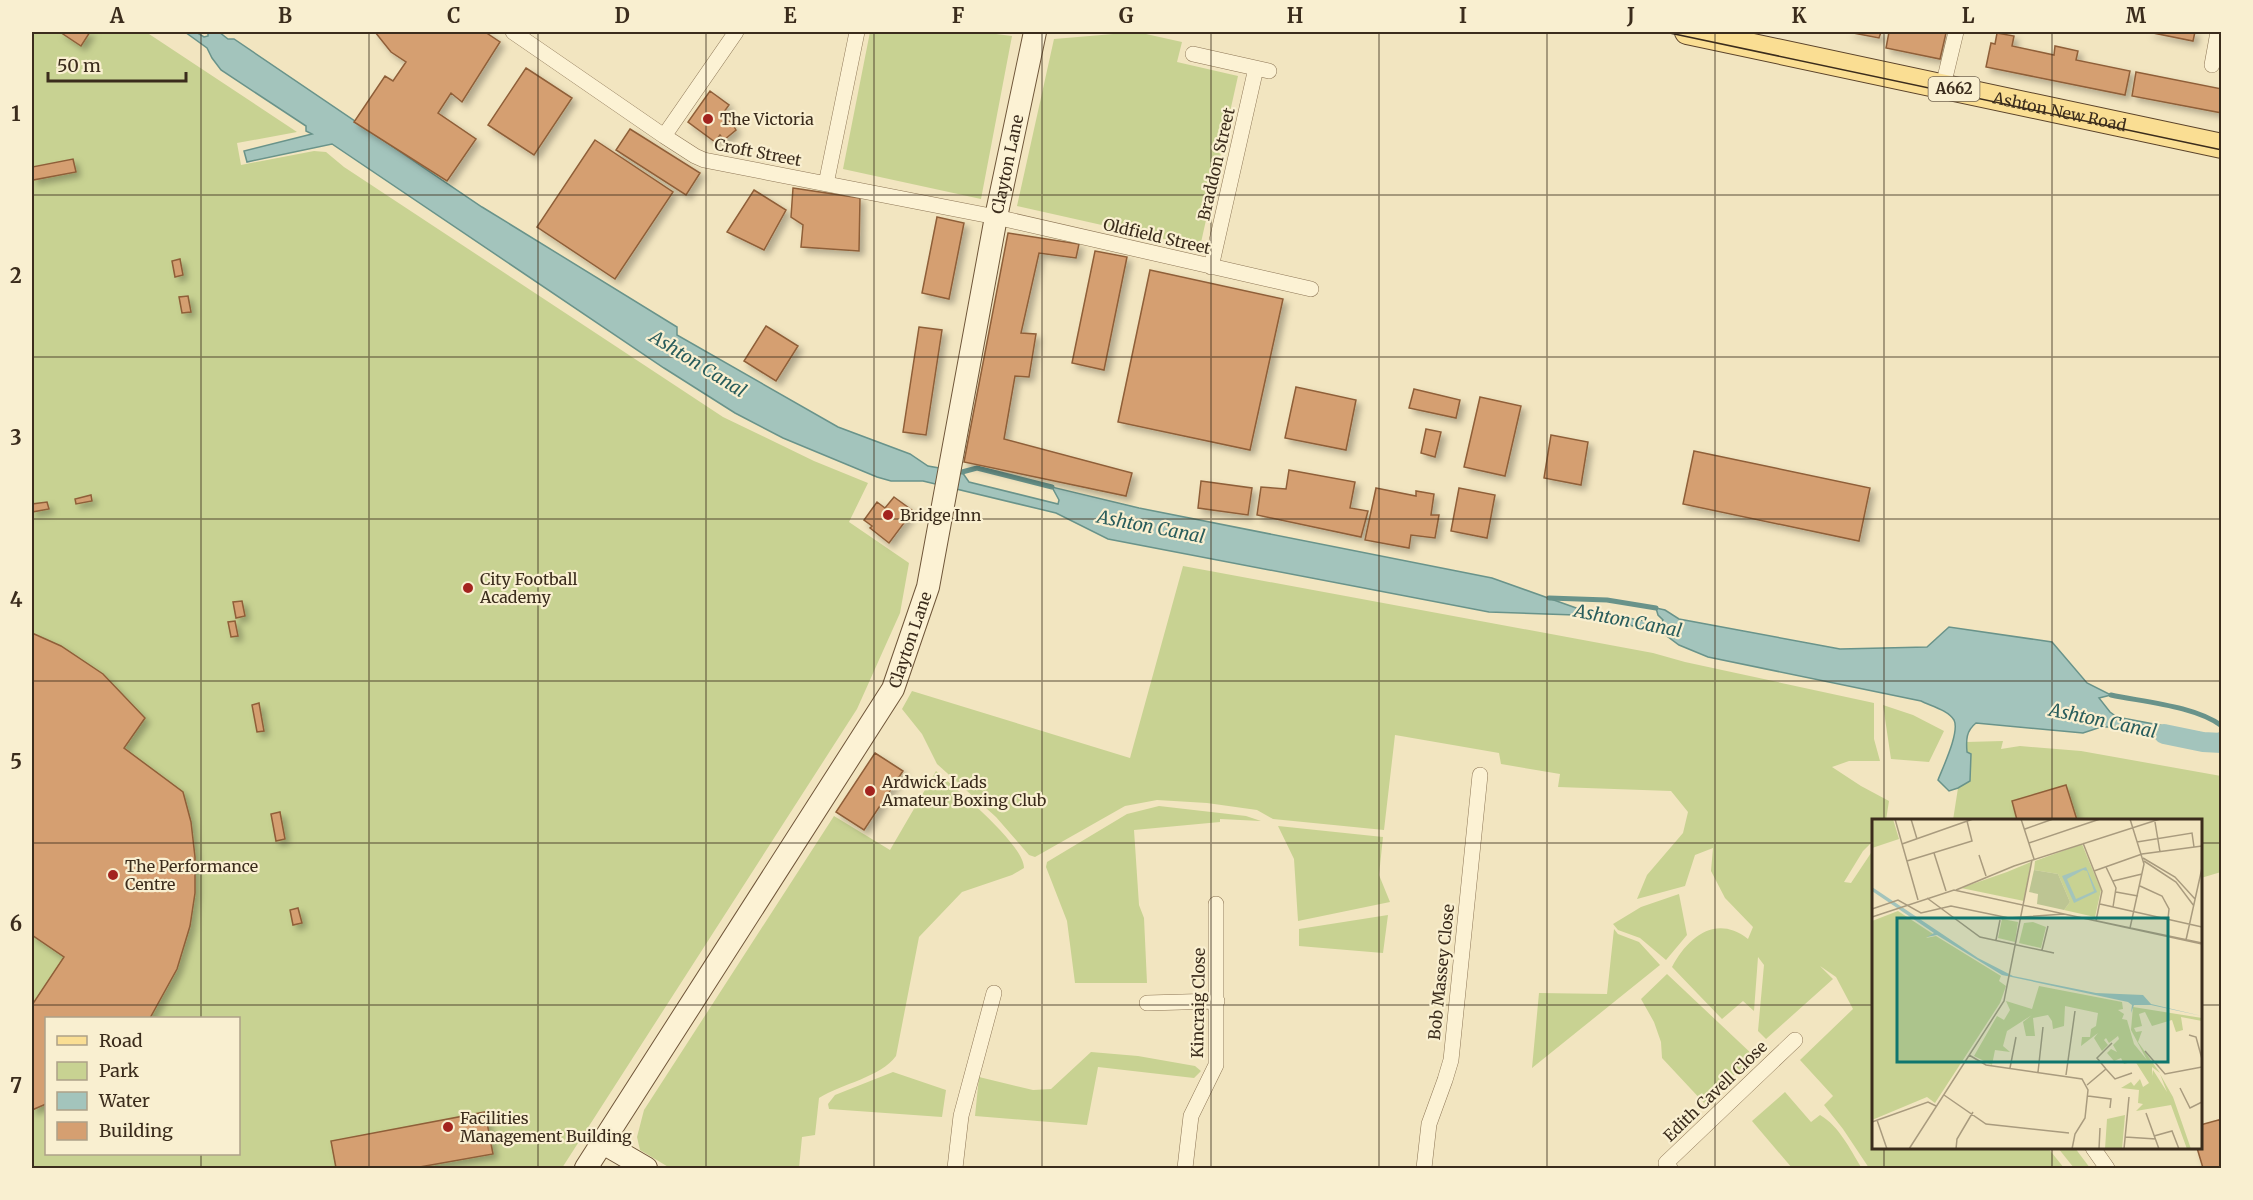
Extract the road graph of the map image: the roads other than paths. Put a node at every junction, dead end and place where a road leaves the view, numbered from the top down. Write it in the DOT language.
graph roads {
  1 [pos="513,32"];
  2 [pos="736,32"];
  3 [pos="857,32"];
  4 [pos="1035,32"];
  5 [pos="1687,32"];
  6 [pos="1956,32"];
  7 [pos="2218,32"];
  8 [pos="1193,54"];
  9 [pos="2212,65"];
  10 [pos="1943,86"];
  11 [pos="664,136"];
  12 [pos="2222,146"];
  13 [pos="826,184"];
  14 [pos="996,217"];
  15 [pos="1210,267"];
  16 [pos="1311,289"];
  17 [pos="1480,775"];
  18 [pos="1216,904"];
  19 [pos="994,993"];
  20 [pos="1217,1001"];
  21 [pos="1147,1003"];
  22 [pos="1795,1040"];
  23 [pos="603,1143"];
  24 [pos="2094,1149"];
  25 [pos="586,1168"];
  26 [pos="646,1168"];
  27 [pos="955,1168"];
  28 [pos="1185,1168"];
  29 [pos="1424,1168"];
  30 [pos="1670,1168"];
  31 [pos="2107,1168"];
  1 -- 11 [label="street, Croft Street"];
  2 -- 11 [label="street"];
  3 -- 13 [label="street"];
  4 -- 14 [label="street, Clayton Lane"];
  5 -- 10 [label="main road, Ashton New Road / A662"];
  6 -- 10 [label="street"];
  7 -- 9 [label="street"];
  8 -- 15 [label="street, Braddon Street"];
  10 -- 12 [label="main road, Ashton New Road / A662"];
  11 -- 13 [label="street, Croft Street"];
  13 -- 14 [label="street, Croft Street"];
  14 -- 15 [label="street, Oldfield Street"];
  14 -- 23 [label="street, Clayton Lane"];
  15 -- 16 [label="street, Oldfield Street"];
  17 -- 29 [label="street, Bob Massey Close"];
  18 -- 20 [label="street, Kincraig Close"];
  19 -- 27 [label="street"];
  20 -- 21 [label="street"];
  20 -- 28 [label="street, Kincraig Close"];
  22 -- 30 [label="street, Edith Cavell Close"];
  23 -- 25 [label="street, Clayton Lane"];
  23 -- 26 [label="street"];
  24 -- 31 [label="street"];
}
